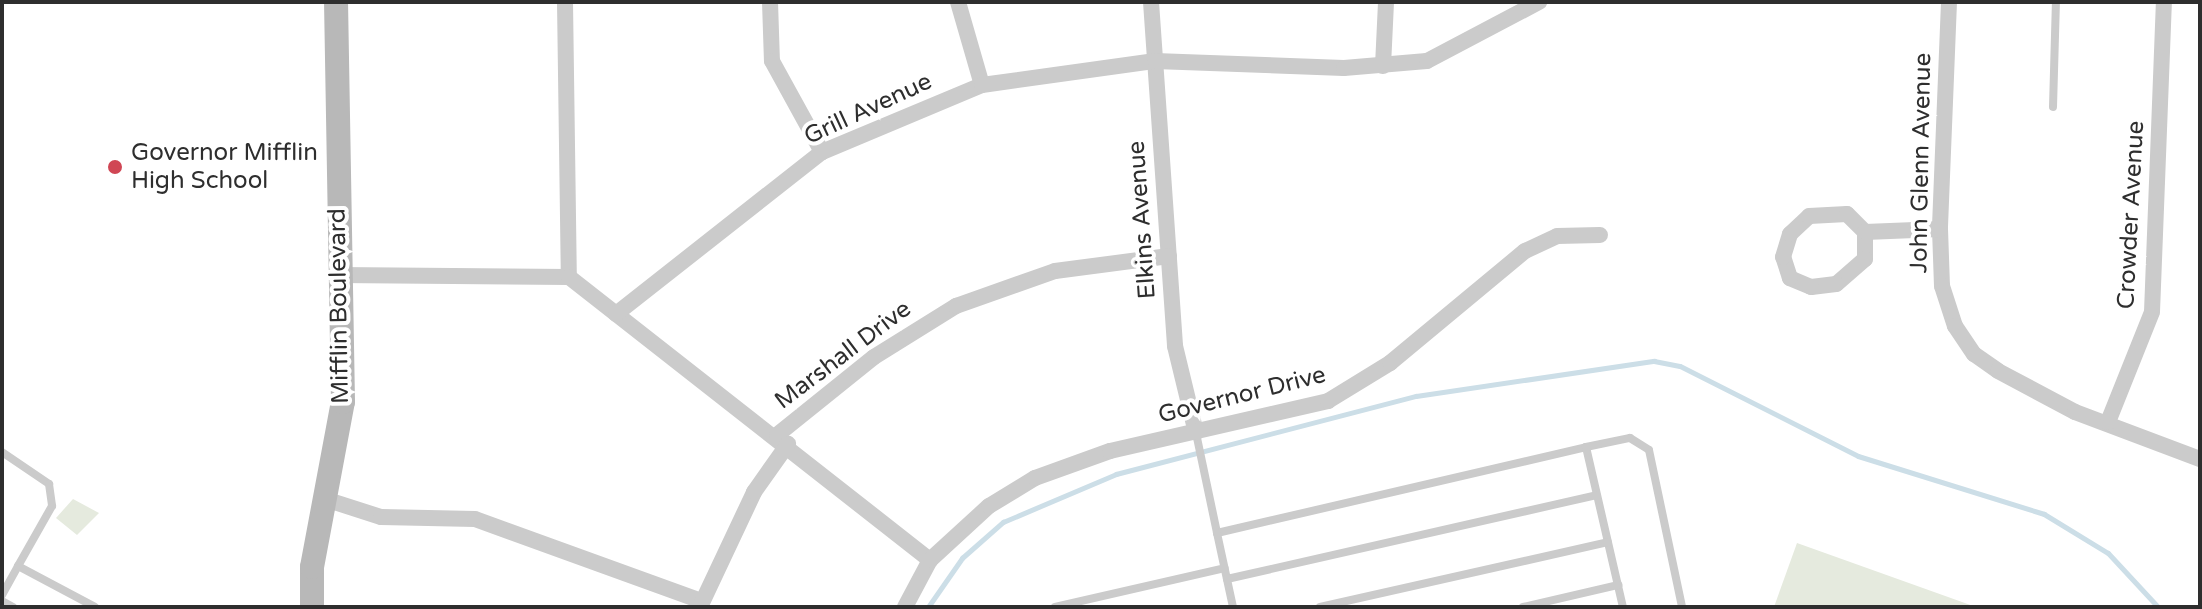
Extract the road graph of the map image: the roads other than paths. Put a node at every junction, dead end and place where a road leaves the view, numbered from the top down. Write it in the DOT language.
graph roads {
  1 [pos="336,2"];
  2 [pos="565,2"];
  3 [pos="770,2"];
  4 [pos="958,2"];
  5 [pos="1151,2"];
  6 [pos="1386,2"];
  7 [pos="1539,2"];
  8 [pos="1949,2"];
  9 [pos="2056,2"];
  10 [pos="2164,2"];
  11 [pos="1155,61"];
  12 [pos="1383,66"];
  13 [pos="982,85"];
  14 [pos="2053,107"];
  15 [pos="822,152"];
  16 [pos="1940,229"];
  17 [pos="1865,232"];
  18 [pos="1600,235"];
  19 [pos="1169,256"];
  20 [pos="338,275"];
  21 [pos="569,277"];
  22 [pos="616,314"];
  23 [pos="2108,422"];
  24 [pos="1196,433"];
  25 [pos="783,439"];
  26 [pos="1586,447"];
  27 [pos="2,452"];
  28 [pos="2200,459"];
  29 [pos="1597,495"];
  30 [pos="325,499"];
  31 [pos="1217,533"];
  32 [pos="1608,542"];
  33 [pos="930,560"];
  34 [pos="18,566"];
  35 [pos="1225,568"];
  36 [pos="1227,579"];
  37 [pos="1618,585"];
  38 [pos="2,598"];
  39 [pos="700,604"];
  40 [pos="13,607"];
  41 [pos="95,607"];
  42 [pos="312,607"];
  43 [pos="905,607"];
  44 [pos="1055,607"];
  45 [pos="1233,607"];
  46 [pos="1320,607"];
  47 [pos="1523,607"];
  48 [pos="1623,607"];
  49 [pos="1682,607"];
  1 -- 20 [label="street, Mifflin Boulevard"];
  2 -- 21 [label="street"];
  3 -- 15 [label="street"];
  4 -- 13 [label="street"];
  5 -- 11 [label="street, Elkins Avenue"];
  6 -- 12 [label="street"];
  7 -- 12 [label="street, Grill Avenue"];
  8 -- 16 [label="street, John Glenn Avenue"];
  9 -- 14 [label="lane"];
  10 -- 23 [label="street, Crowder Avenue"];
  11 -- 12 [label="street, Grill Avenue"];
  11 -- 13 [label="street, Grill Avenue"];
  11 -- 19 [label="street, Elkins Avenue"];
  13 -- 15 [label="street, Grill Avenue"];
  15 -- 22 [label="street, Grill Avenue"];
  16 -- 17 [label="street"];
  16 -- 23 [label="street, John Glenn Avenue"];
  17 -- 17 [label="street"];
  18 -- 24 [label="street, Governor Drive"];
  19 -- 24 [label="street, Elkins Avenue"];
  19 -- 25 [label="street, Marshall Drive"];
  20 -- 21 [label="street"];
  20 -- 30 [label="street, Mifflin Boulevard"];
  21 -- 22 [label="street"];
  22 -- 25 [label="street"];
  23 -- 28 [label="street, John Glenn Avenue"];
  24 -- 31 [label="lane"];
  24 -- 33 [label="street, Governor Drive"];
  25 -- 33 [label="street"];
  25 -- 39 [label="street, Marshall Drive"];
  26 -- 29 [label="lane"];
  26 -- 31 [label="lane"];
  26 -- 49 [label="lane"];
  27 -- 34 [label="lane"];
  29 -- 32 [label="lane"];
  29 -- 36 [label="lane"];
  30 -- 39 [label="street"];
  30 -- 42 [label="street, Mifflin Boulevard"];
  31 -- 35 [label="lane"];
  32 -- 37 [label="lane"];
  32 -- 46 [label="lane"];
  33 -- 43 [label="street, Governor Drive"];
  34 -- 38 [label="lane"];
  34 -- 41 [label="lane"];
  35 -- 36 [label="lane"];
  35 -- 44 [label="lane"];
  36 -- 45 [label="lane"];
  37 -- 47 [label="lane"];
  37 -- 48 [label="lane"];
  38 -- 40 [label="lane"];
}
